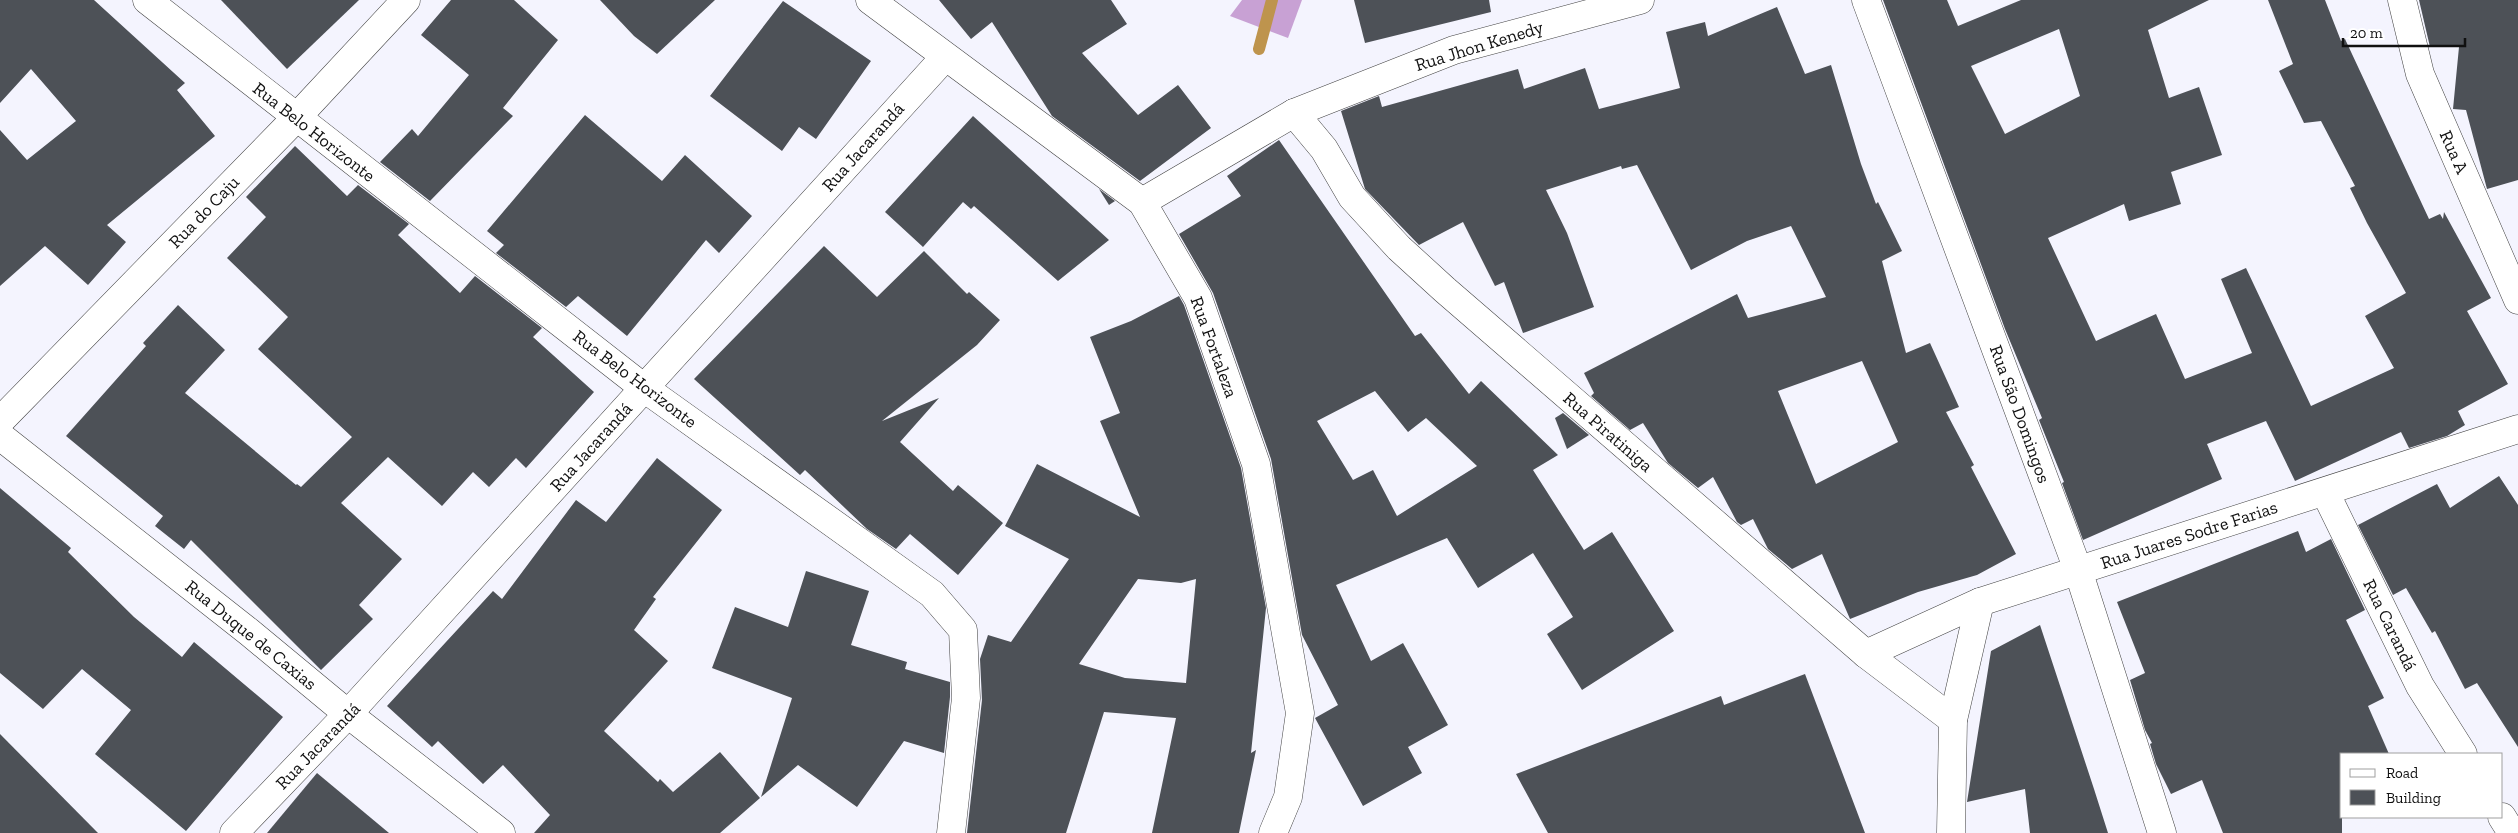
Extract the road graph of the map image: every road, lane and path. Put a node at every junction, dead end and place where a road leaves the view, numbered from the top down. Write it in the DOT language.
graph roads {
  1 [pos="147,0"];
  2 [pos="406,0"];
  3 [pos="870,0"];
  4 [pos="1640,0"];
  5 [pos="1866,0"];
  6 [pos="2402,0"];
  7 [pos="945,57"];
  8 [pos="1294,113"];
  9 [pos="296,118"];
  10 [pos="1142,202"];
  11 [pos="2518,300"];
  12 [pos="644,388"];
  13 [pos="0,422"];
  14 [pos="2518,429"];
  15 [pos="0,436"];
  16 [pos="2325,492"];
  17 [pos="2078,570"];
  18 [pos="1980,602"];
  19 [pos="1866,654"];
  20 [pos="348,714"];
  21 [pos="1953,720"];
  22 [pos="2462,753"];
  23 [pos="2503,818"];
  24 [pos="234,833"];
  25 [pos="501,833"];
  26 [pos="951,833"];
  27 [pos="1273,833"];
  28 [pos="1951,833"];
  29 [pos="2162,833"];
  30 [pos="2512,833"];
  1 -- 9 [label="street, Rua Belo Horizonte"];
  2 -- 9 [label="street, Rua do Caju"];
  3 -- 7 [label="street, Rua Fortaleza"];
  4 -- 8 [label="street, Rua Jhon Kenedy"];
  5 -- 17 [label="street, Rua São Domingos"];
  6 -- 11 [label="street, Rua A"];
  7 -- 10 [label="street, Rua Fortaleza"];
  7 -- 12 [label="street, Rua Jacarandá"];
  8 -- 10 [label="street, Rua Jhon Kenedy"];
  8 -- 19 [label="street, Rua Piratiniga"];
  9 -- 12 [label="street, Rua Belo Horizonte"];
  9 -- 13 [label="street, Rua do Caju"];
  10 -- 27 [label="street, Rua Fortaleza"];
  12 -- 20 [label="street, Rua Jacarandá"];
  12 -- 26 [label="street, Rua Belo Horizonte"];
  14 -- 16 [label="street, Rua Juares Sodre Farias"];
  15 -- 20 [label="street, Rua Duque de Caxias"];
  16 -- 17 [label="street, Rua Juares Sodre Farias"];
  16 -- 22 [label="street, Rua Carandá"];
  17 -- 18 [label="street, Rua Juares Sodre Farias"];
  17 -- 29 [label="street, Rua São Domingos"];
  18 -- 19 [label="street, Rua Juares Sodre Farias"];
  18 -- 21 [label="street"];
  19 -- 21 [label="street, Rua Piratiniga"];
  20 -- 24 [label="street, Rua Jacarandá"];
  20 -- 25 [label="street, Rua Duque de Caxias"];
  21 -- 28 [label="street"];
  23 -- 30 [label="street"];
}
